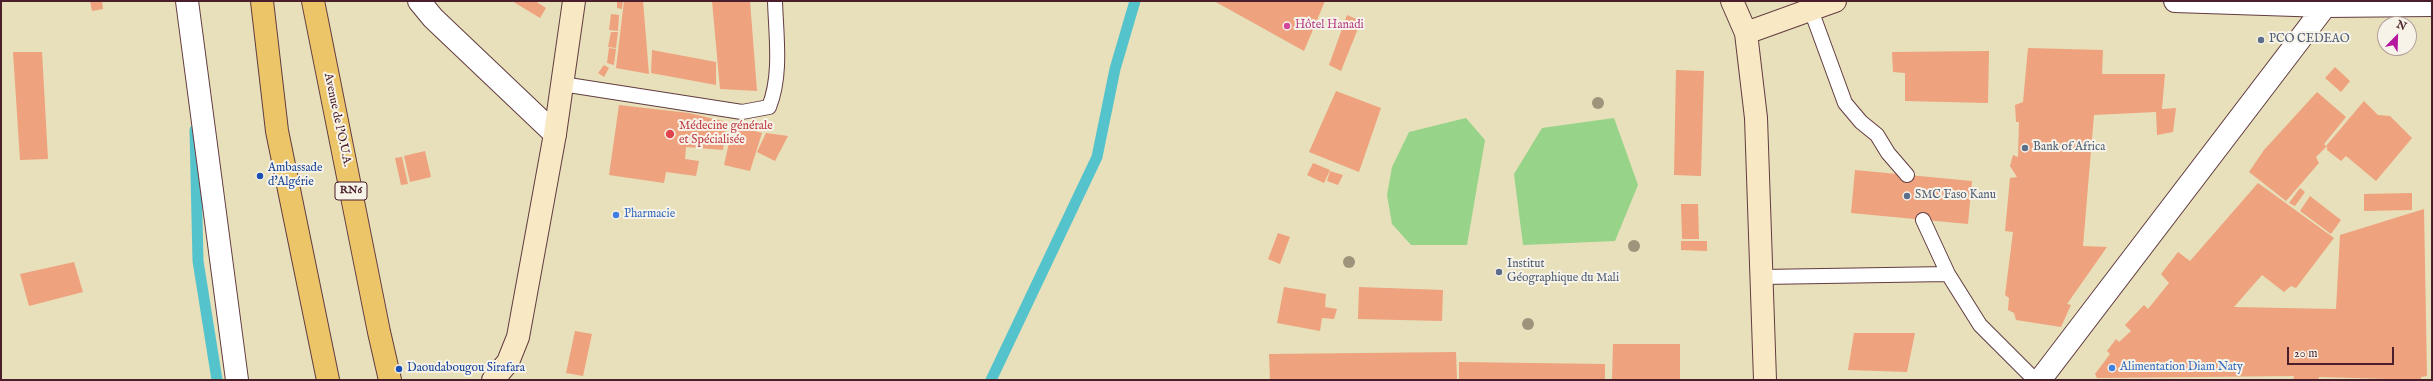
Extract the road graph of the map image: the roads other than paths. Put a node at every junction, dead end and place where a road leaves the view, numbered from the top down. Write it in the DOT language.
graph roads {
  1 [pos="187,1"];
  2 [pos="262,1"];
  3 [pos="313,1"];
  4 [pos="419,1"];
  5 [pos="574,1"];
  6 [pos="775,1"];
  7 [pos="1732,1"];
  8 [pos="1835,1"];
  9 [pos="2175,1"];
  10 [pos="2327,4"];
  11 [pos="2432,5"];
  12 [pos="1811,10"];
  13 [pos="1746,33"];
  14 [pos="562,84"];
  15 [pos="555,134"];
  16 [pos="1907,175"];
  17 [pos="1923,220"];
  18 [pos="1948,274"];
  19 [pos="1762,277"];
  20 [pos="237,380"];
  21 [pos="328,380"];
  22 [pos="390,380"];
  23 [pos="493,380"];
  24 [pos="1765,380"];
  25 [pos="2035,380"];
  26 [pos="2040,380"];
  1 -- 20 [label="street"];
  2 -- 21 [label="highway"];
  3 -- 22 [label="highway, Avenue de l'O.U.A. / RN6"];
  4 -- 15 [label="street"];
  5 -- 14 [label="street"];
  6 -- 14 [label="lane"];
  7 -- 13 [label="street"];
  8 -- 12 [label="street"];
  9 -- 10 [label="street"];
  10 -- 11 [label="street"];
  10 -- 26 [label="street"];
  12 -- 13 [label="street"];
  12 -- 16 [label="lane"];
  13 -- 19 [label="street"];
  14 -- 15 [label="street"];
  15 -- 23 [label="street"];
  17 -- 18 [label="lane"];
  18 -- 19 [label="lane"];
  18 -- 25 [label="lane"];
  19 -- 24 [label="street"];
}
